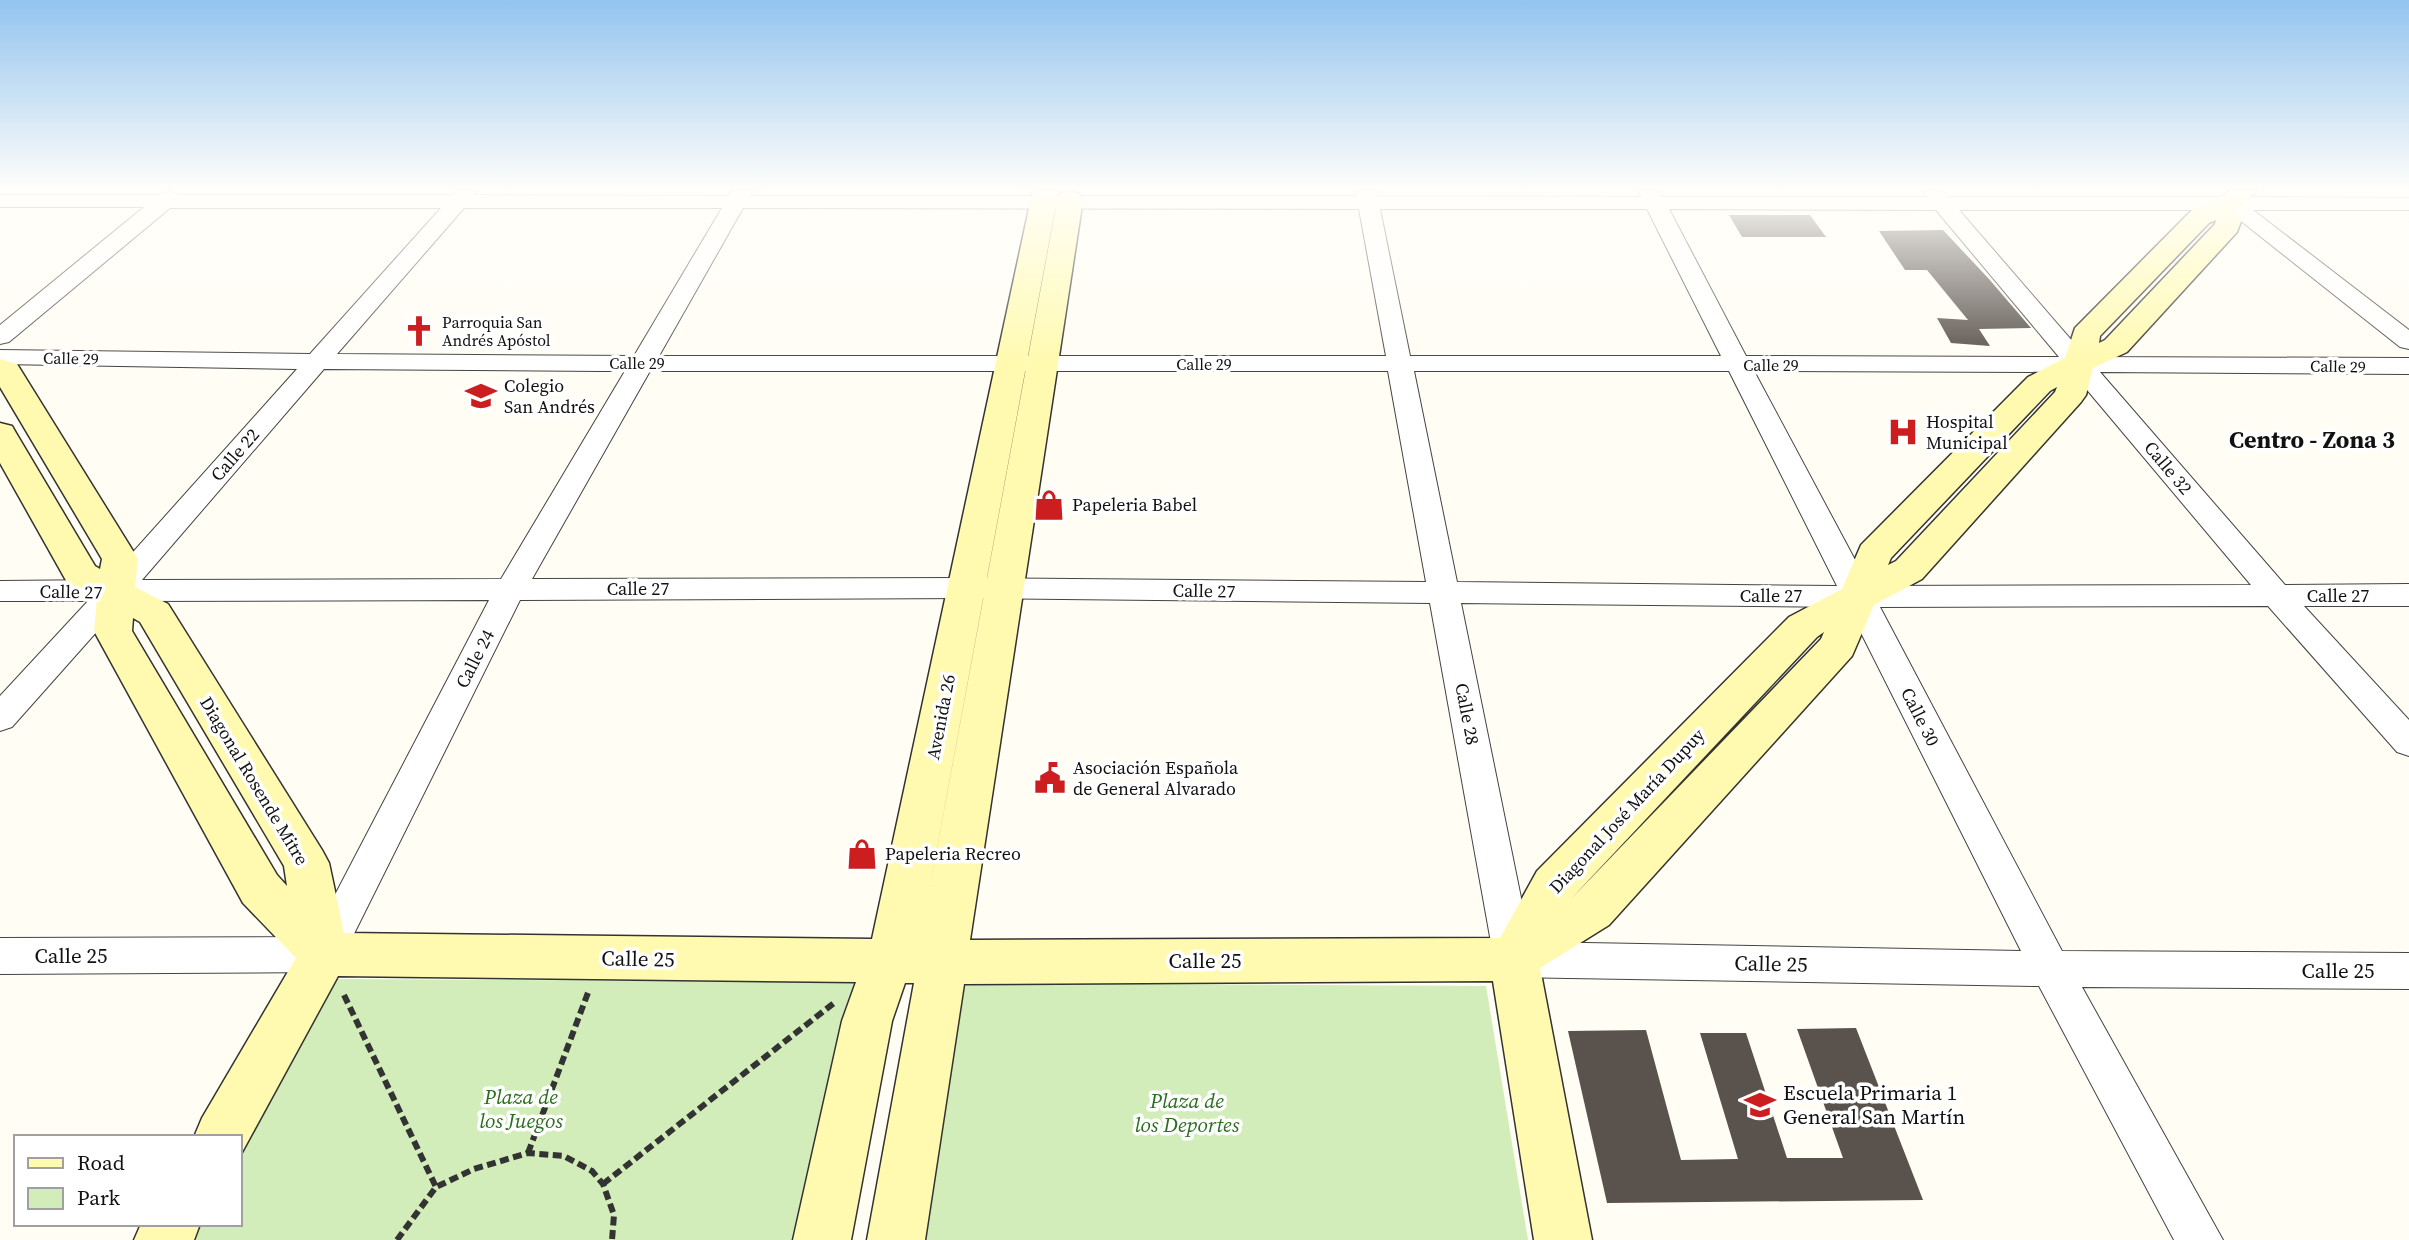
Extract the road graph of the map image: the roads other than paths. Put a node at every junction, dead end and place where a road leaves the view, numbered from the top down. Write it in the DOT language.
graph roads {
  1 [pos="109,248"];
  2 [pos="416,248"];
  3 [pos="709,248"];
  4 [pos="1048,248"];
  5 [pos="1378,248"];
  6 [pos="1678,248"];
  7 [pos="1980,248"];
  8 [pos="2208,248"];
  9 [pos="2295,248"];
  10 [pos="0,337"];
  11 [pos="2409,342"];
  12 [pos="0,357"];
  13 [pos="314,362"];
  14 [pos="644,363"];
  15 [pos="2079,363"];
  16 [pos="1027,364"];
  17 [pos="1400,365"];
  18 [pos="1740,365"];
  19 [pos="2409,366"];
  20 [pos="0,368"];
  21 [pos="0,433"];
  22 [pos="986,588"];
  23 [pos="510,590"];
  24 [pos="0,591"];
  25 [pos="116,593"];
  26 [pos="1445,594"];
  27 [pos="2277,596"];
  28 [pos="2409,596"];
  29 [pos="1858,597"];
  30 [pos="0,719"];
  31 [pos="2409,744"];
  32 [pos="324,954"];
  33 [pos="0,956"];
  34 [pos="1514,959"];
  35 [pos="886,962"];
  36 [pos="943,962"];
  37 [pos="2050,968"];
  38 [pos="2409,971"];
  39 [pos="222,1135"];
  40 [pos="822,1240"];
  41 [pos="897,1240"];
  42 [pos="1563,1240"];
  43 [pos="2199,1240"];
  1 -- 10 [label="street"];
  2 -- 13 [label="street, Calle 22"];
  3 -- 14 [label="street, Calle 24"];
  4 -- 16 [label="main road, Avenida 26"];
  5 -- 17 [label="street, Calle 28"];
  6 -- 18 [label="street, Calle 30"];
  7 -- 15 [label="street, Calle 32"];
  8 -- 15 [label="main road"];
  9 -- 11 [label="street"];
  12 -- 13 [label="street, Calle 29"];
  13 -- 14 [label="street, Calle 29"];
  13 -- 25 [label="street, Calle 22"];
  14 -- 16 [label="street, Calle 29"];
  14 -- 23 [label="street, Calle 24"];
  15 -- 18 [label="street, Calle 29"];
  15 -- 19 [label="street, Calle 29"];
  15 -- 27 [label="street, Calle 32"];
  15 -- 29 [label="main road"];
  16 -- 17 [label="street, Calle 29"];
  16 -- 22 [label="main road, Avenida 26"];
  17 -- 18 [label="street, Calle 29"];
  17 -- 26 [label="street, Calle 28"];
  18 -- 29 [label="street, Calle 30"];
  20 -- 25 [label="main road"];
  21 -- 25 [label="main road, Diagonal Rosende Mitre"];
  22 -- 23 [label="street, Calle 27"];
  22 -- 26 [label="street, Calle 27"];
  22 -- 35 [label="main road, Avenida 26"];
  22 -- 36 [label="main road, Avenida 26"];
  23 -- 25 [label="street, Calle 27"];
  23 -- 32 [label="street, Calle 24"];
  24 -- 25 [label="street, Calle 27"];
  25 -- 30 [label="street, Calle 22"];
  25 -- 32 [label="main road"];
  25 -- 32 [label="main road, Diagonal Rosende Mitre"];
  26 -- 29 [label="street, Calle 27"];
  26 -- 34 [label="street, Calle 28"];
  27 -- 28 [label="street, Calle 27"];
  27 -- 29 [label="street, Calle 27"];
  27 -- 31 [label="street, Calle 32"];
  29 -- 34 [label="main road"];
  29 -- 37 [label="street, Calle 30"];
  32 -- 33 [label="street, Calle 25"];
  32 -- 35 [label="main road, Calle 25"];
  32 -- 39 [label="main road, Calle 24"];
  34 -- 36 [label="main road, Calle 25"];
  34 -- 37 [label="street, Calle 25"];
  34 -- 42 [label="main road, Calle 28"];
  35 -- 36 [label="main road, Calle 25"];
  35 -- 40 [label="main road, Avenida 26"];
  36 -- 41 [label="main road, Avenida 26"];
  37 -- 38 [label="street, Calle 25"];
  37 -- 43 [label="street, Calle 30"];
}
